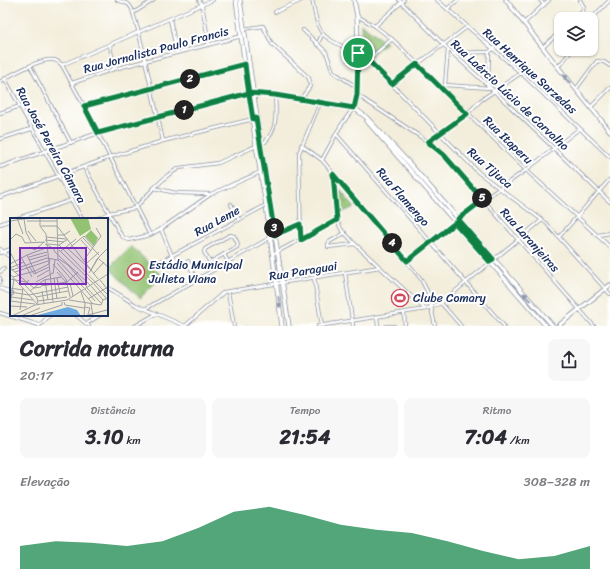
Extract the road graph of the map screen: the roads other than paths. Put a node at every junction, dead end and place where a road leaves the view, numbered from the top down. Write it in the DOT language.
graph roads {
  1 [pos="117,0"];
  2 [pos="148,0"];
  3 [pos="154,0"];
  4 [pos="199,0"];
  5 [pos="213,0"];
  6 [pos="236,0"];
  7 [pos="240,0"];
  8 [pos="302,0"];
  9 [pos="312,0"];
  10 [pos="354,0"];
  11 [pos="436,0"];
  12 [pos="458,0"];
  13 [pos="506,0"];
  14 [pos="540,0"];
  15 [pos="550,0"];
  16 [pos="580,0"];
  17 [pos="602,0"];
  18 [pos="610,0"];
  19 [pos="401,1"];
  20 [pos="125,2"];
  21 [pos="149,4"];
  22 [pos="544,4"];
  23 [pos="605,4"];
  24 [pos="202,5"];
  25 [pos="447,9"];
  26 [pos="275,12"];
  27 [pos="582,12"];
  28 [pos="598,12"];
  29 [pos="133,13"];
  30 [pos="357,16"];
  31 [pos="170,19"];
  32 [pos="524,23"];
  33 [pos="375,26"];
  34 [pos="467,27"];
  35 [pos="243,30"];
  36 [pos="303,30"];
  37 [pos="138,33"];
  38 [pos="322,34"];
  39 [pos="242,35"];
  40 [pos="554,37"];
  41 [pos="392,39"];
  42 [pos="209,44"];
  43 [pos="110,45"];
  44 [pos="317,45"];
  45 [pos="443,45"];
  46 [pos="543,47"];
  47 [pos="494,48"];
  48 [pos="448,49"];
  49 [pos="489,52"];
  50 [pos="177,53"];
  51 [pos="358,53"];
  52 [pos="452,53"];
  53 [pos="567,56"];
  54 [pos="368,60"];
  55 [pos="145,61"];
  56 [pos="245,64"];
  57 [pos="417,64"];
  58 [pos="62,65"];
  59 [pos="30,66"];
  60 [pos="610,66"];
  61 [pos="558,67"];
  62 [pos="114,69"];
  63 [pos="521,73"];
  64 [pos="5,79"];
  65 [pos="0,82"];
  66 [pos="72,83"];
  67 [pos="392,84"];
  68 [pos="446,85"];
  69 [pos="357,87"];
  70 [pos="489,87"];
  71 [pos="441,88"];
  72 [pos="610,88"];
  73 [pos="151,89"];
  74 [pos="576,89"];
  75 [pos="494,91"];
  76 [pos="251,93"];
  77 [pos="275,95"];
  78 [pos="357,95"];
  79 [pos="301,100"];
  80 [pos="320,103"];
  81 [pos="20,106"];
  82 [pos="84,106"];
  83 [pos="591,108"];
  84 [pos="353,109"];
  85 [pos="0,113"];
  86 [pos="467,114"];
  87 [pos="158,117"];
  88 [pos="255,119"];
  89 [pos="31,128"];
  90 [pos="580,129"];
  91 [pos="610,131"];
  92 [pos="98,133"];
  93 [pos="336,134"];
  94 [pos="440,134"];
  95 [pos="0,139"];
  96 [pos="163,141"];
  97 [pos="428,142"];
  98 [pos="71,143"];
  99 [pos="261,143"];
  100 [pos="256,145"];
  101 [pos="301,146"];
  102 [pos="553,149"];
  103 [pos="45,152"];
  104 [pos="610,157"];
  105 [pos="111,158"];
  106 [pos="322,160"];
  107 [pos="0,167"];
  108 [pos="84,167"];
  109 [pos="265,170"];
  110 [pos="526,170"];
  111 [pos="261,172"];
  112 [pos="333,174"];
  113 [pos="58,176"];
  114 [pos="610,179"];
  115 [pos="154,188"];
  116 [pos="499,188"];
  117 [pos="600,192"];
  118 [pos="211,194"];
  119 [pos="0,196"];
  120 [pos="72,200"];
  121 [pos="483,200"];
  122 [pos="610,202"];
  123 [pos="232,204"];
  124 [pos="268,204"];
  125 [pos="135,208"];
  126 [pos="109,213"];
  127 [pos="577,217"];
  128 [pos="18,218"];
  129 [pos="81,218"];
  130 [pos="98,218"];
  131 [pos="458,219"];
  132 [pos="10,220"];
  133 [pos="238,220"];
  134 [pos="337,220"];
  135 [pos="542,220"];
  136 [pos="455,223"];
  137 [pos="0,224"];
  138 [pos="300,224"];
  139 [pos="161,229"];
  140 [pos="344,233"];
  141 [pos="610,233"];
  142 [pos="150,235"];
  143 [pos="275,235"];
  144 [pos="598,235"];
  145 [pos="559,237"];
  146 [pos="270,238"];
  147 [pos="518,239"];
  148 [pos="301,240"];
  149 [pos="431,242"];
  150 [pos="355,244"];
  151 [pos="610,247"];
  152 [pos="0,249"];
  153 [pos="10,249"];
  154 [pos="0,252"];
  155 [pos="4,252"];
  156 [pos="277,252"];
  157 [pos="224,254"];
  158 [pos="273,254"];
  159 [pos="172,256"];
  160 [pos="10,257"];
  161 [pos="188,261"];
  162 [pos="407,261"];
  163 [pos="491,261"];
  164 [pos="228,262"];
  165 [pos="156,264"];
  166 [pos="380,267"];
  167 [pos="4,268"];
  168 [pos="0,272"];
  169 [pos="344,273"];
  170 [pos="0,278"];
  171 [pos="314,278"];
  172 [pos="196,281"];
  173 [pos="0,282"];
  174 [pos="466,282"];
  175 [pos="282,283"];
  176 [pos="277,284"];
  177 [pos="610,285"];
  178 [pos="0,288"];
  179 [pos="108,288"];
  180 [pos="605,288"];
  181 [pos="228,292"];
  182 [pos="10,293"];
  183 [pos="610,294"];
  184 [pos="441,303"];
  185 [pos="432,308"];
  186 [pos="145,309"];
  187 [pos="426,309"];
  188 [pos="580,309"];
  189 [pos="0,312"];
  190 [pos="404,313"];
  191 [pos="156,314"];
  192 [pos="10,316"];
  193 [pos="11,316"];
  194 [pos="49,316"];
  195 [pos="77,316"];
  196 [pos="98,316"];
  197 [pos="377,317"];
  198 [pos="352,320"];
  199 [pos="86,324"];
  200 [pos="39,326"];
  201 [pos="89,326"];
  202 [pos="135,326"];
  203 [pos="185,326"];
  204 [pos="234,326"];
  205 [pos="282,326"];
  206 [pos="289,326"];
  207 [pos="321,326"];
  208 [pos="353,326"];
  209 [pos="378,326"];
  210 [pos="386,326"];
  211 [pos="394,326"];
  212 [pos="405,326"];
  213 [pos="435,326"];
  214 [pos="461,326"];
  215 [pos="504,326"];
  216 [pos="546,326"];
  217 [pos="553,326"];
  218 [pos="558,326"];
  219 [pos="594,326"];
  1 -- 20 [label="street"];
  2 -- 21 [label="street"];
  3 -- 21 [label="street"];
  4 -- 24 [label="street"];
  5 -- 24 [label="street"];
  6 -- 39 [label="street"];
  7 -- 35 [label="street"];
  8 -- 26 [label="street"];
  9 -- 38 [label="street"];
  10 -- 30 [label="street"];
  11 -- 25 [label="street, Rua Henrique Sarzedas"];
  12 -- 25 [label="street"];
  13 -- 32 [label="street"];
  14 -- 22 [label="street"];
  15 -- 22 [label="street"];
  16 -- 27 [label="street"];
  17 -- 23 [label="street"];
  18 -- 23 [label="street"];
  19 -- 33 [label="street"];
  19 -- 45 [label="street, Rua Laércio Lúcio de Carvalho"];
  20 -- 29 [label="street"];
  21 -- 29 [label="street"];
  22 -- 32 [label="street"];
  23 -- 28 [label="street"];
  24 -- 31 [label="street"];
  24 -- 42 [label="street"];
  25 -- 34 [label="street, Rua Henrique Sarzedas"];
  29 -- 37 [label="street"];
  30 -- 33 [label="street, Rua Itaperu"];
  30 -- 51 [label="street"];
  31 -- 37 [label="street"];
  31 -- 50 [label="street"];
  32 -- 46 [label="street"];
  33 -- 41 [label="street, Rua Itaperu"];
  34 -- 45 [label="street"];
  34 -- 47 [label="street, Rua Henrique Sarzedas"];
  35 -- 39 [label="street"];
  35 -- 79 [label="street"];
  36 -- 44 [label="street"];
  37 -- 43 [label="street"];
  37 -- 55 [label="street"];
  38 -- 44 [label="street"];
  38 -- 51 [label="street, Rua Tijuca"];
  39 -- 42 [label="street, Rua Jornalista Paulo Francis"];
  39 -- 56 [label="street"];
  39 -- 76 [label="street"];
  40 -- 46 [label="street"];
  41 -- 54 [label="street"];
  41 -- 57 [label="street, Rua Itaperu"];
  42 -- 50 [label="street, Rua Jornalista Paulo Francis"];
  43 -- 58 [label="street"];
  43 -- 62 [label="street"];
  44 -- 69 [label="street"];
  45 -- 48 [label="street, Rua Laércio Lúcio de Carvalho"];
  45 -- 57 [label="street"];
  46 -- 61 [label="street"];
  47 -- 49 [label="street"];
  47 -- 63 [label="street, Rua Henrique Sarzedas"];
  48 -- 52 [label="street, Rua Laércio Lúcio de Carvalho"];
  48 -- 68 [label="street"];
  49 -- 52 [label="street"];
  49 -- 70 [label="street"];
  50 -- 55 [label="street, Rua Jornalista Paulo Francis"];
  51 -- 54 [label="street, Rua Tijuca"];
  51 -- 69 [label="street"];
  52 -- 70 [label="street, Rua Laércio Lúcio de Carvalho"];
  53 -- 61 [label="street"];
  54 -- 67 [label="street, Rua Tijuca"];
  55 -- 62 [label="street, Rua Jornalista Paulo Francis"];
  55 -- 73 [label="street"];
  56 -- 73 [label="street"];
  56 -- 76 [label="street"];
  57 -- 67 [label="street"];
  57 -- 71 [label="street, Rua Itaperu"];
  58 -- 59 [label="street"];
  58 -- 66 [label="street"];
  59 -- 64 [label="street"];
  59 -- 98 [label="street"];
  60 -- 74 [label="street"];
  74 -- 61 [label="street, one-way"];
  62 -- 66 [label="street, Rua Jornalista Paulo Francis"];
  63 -- 75 [label="street"];
  63 -- 90 [label="street, Rua Henrique Sarzedas"];
  64 -- 65 [label="street"];
  64 -- 81 [label="street, Rua José Pereira Câmara"];
  66 -- 82 [label="street"];
  67 -- 94 [label="street, Rua Tijuca"];
  68 -- 70 [label="street"];
  68 -- 71 [label="street"];
  69 -- 78 [label="street"];
  70 -- 75 [label="street, Rua Laércio Lúcio de Carvalho"];
  71 -- 86 [label="street, Rua Itaperu"];
  72 -- 83 [label="street"];
  73 -- 82 [label="street"];
  73 -- 87 [label="street"];
  74 -- 83 [label="street"];
  75 -- 86 [label="street"];
  75 -- 102 [label="street, Rua Laércio Lúcio de Carvalho"];
  76 -- 77 [label="street"];
  76 -- 87 [label="street"];
  76 -- 88 [label="street"];
  77 -- 79 [label="street"];
  77 -- 99 [label="street"];
  78 -- 84 [label="street"];
  78 -- 97 [label="street, Rua Laranjeiras"];
  79 -- 80 [label="street"];
  80 -- 84 [label="street"];
  80 -- 101 [label="street"];
  81 -- 85 [label="street"];
  81 -- 89 [label="street, Rua José Pereira Câmara"];
  82 -- 92 [label="street"];
  83 -- 91 [label="street"];
  84 -- 93 [label="street"];
  84 -- 131 [label="street"];
  84 -- 136 [label="street"];
  86 -- 94 [label="street"];
  86 -- 110 [label="street, Rua Itaperu"];
  87 -- 92 [label="street"];
  87 -- 96 [label="street"];
  88 -- 96 [label="street"];
  88 -- 99 [label="street"];
  88 -- 100 [label="street"];
  89 -- 95 [label="street"];
  89 -- 103 [label="street, Rua José Pereira Câmara"];
  90 -- 102 [label="street"];
  90 -- 104 [label="street, Rua Henrique Sarzedas"];
  92 -- 98 [label="street"];
  92 -- 105 [label="street"];
  93 -- 106 [label="street"];
  93 -- 149 [label="street, Rua Flamengo"];
  94 -- 97 [label="street"];
  94 -- 116 [label="street, Rua Tijuca"];
  96 -- 105 [label="street"];
  97 -- 121 [label="street, Rua Laranjeiras"];
  98 -- 103 [label="street"];
  99 -- 100 [label="street"];
  99 -- 109 [label="street"];
  100 -- 111 [label="street"];
  100 -- 115 [label="street"];
  101 -- 106 [label="street"];
  101 -- 138 [label="street"];
  102 -- 110 [label="street"];
  102 -- 117 [label="street, Rua Laércio Lúcio de Carvalho"];
  103 -- 107 [label="street"];
  103 -- 113 [label="street, Rua José Pereira Câmara"];
  105 -- 108 [label="street"];
  105 -- 125 [label="street"];
  106 -- 112 [label="street"];
  108 -- 113 [label="street"];
  108 -- 126 [label="street"];
  109 -- 111 [label="street"];
  109 -- 124 [label="street"];
  110 -- 116 [label="street"];
  110 -- 127 [label="street, Rua Itaperu"];
  111 -- 118 [label="street"];
  111 -- 124 [label="street"];
  112 -- 134 [label="street"];
  112 -- 162 [label="street"];
  113 -- 119 [label="street"];
  113 -- 120 [label="street, Rua José Pereira Câmara"];
  114 -- 117 [label="street"];
  115 -- 118 [label="street"];
  115 -- 125 [label="street"];
  116 -- 121 [label="street"];
  116 -- 135 [label="street, Rua Tijuca"];
  117 -- 122 [label="street, Rua Laércio Lúcio de Carvalho"];
  117 -- 127 [label="street"];
  118 -- 139 [label="street"];
  120 -- 128 [label="street"];
  120 -- 129 [label="street, Rua José Pereira Câmara"];
  121 -- 131 [label="street"];
  121 -- 147 [label="street, Rua Laranjeiras"];
  123 -- 133 [label="street"];
  124 -- 133 [label="street, Rua Leme"];
  124 -- 143 [label="street"];
  124 -- 146 [label="street"];
  125 -- 126 [label="street"];
  125 -- 142 [label="street"];
  126 -- 130 [label="street"];
  126 -- 142 [label="street"];
  127 -- 144 [label="street, Rua Itaperu"];
  127 -- 145 [label="street"];
  131 -- 136 [label="street"];
  131 -- 163 [label="street"];
  132 -- 137 [label="street"];
  133 -- 159 [label="street, Rua Leme"];
  134 -- 140 [label="street"];
  134 -- 148 [label="street"];
  135 -- 145 [label="street, Rua Tijuca"];
  135 -- 147 [label="street"];
  136 -- 149 [label="street"];
  136 -- 163 [label="street"];
  138 -- 143 [label="street"];
  138 -- 148 [label="street"];
  139 -- 142 [label="street"];
  139 -- 159 [label="street"];
  140 -- 150 [label="street"];
  140 -- 150 [label="street"];
  141 -- 144 [label="street"];
  143 -- 146 [label="street"];
  143 -- 156 [label="street"];
  144 -- 151 [label="street, Rua Itaperu"];
  145 -- 180 [label="street, Rua Tijuca"];
  146 -- 158 [label="street"];
  146 -- 164 [label="street"];
  147 -- 163 [label="street"];
  147 -- 188 [label="street, Rua Laranjeiras"];
  148 -- 156 [label="street"];
  149 -- 162 [label="street"];
  149 -- 174 [label="street, Rua Flamengo"];
  150 -- 166 [label="street"];
  152 -- 155 [label="street"];
  153 -- 155 [label="street"];
  154 -- 155 [label="street"];
  155 -- 160 [label="street"];
  156 -- 158 [label="street"];
  156 -- 175 [label="street"];
  157 -- 157 [label="street"];
  157 -- 164 [label="street"];
  158 -- 176 [label="street"];
  159 -- 165 [label="street, Rua Leme"];
  161 -- 172 [label="street"];
  162 -- 185 [label="street"];
  163 -- 174 [label="street"];
  163 -- 216 [label="street"];
  217 -- 163 [label="street, one-way"];
  164 -- 172 [label="street"];
  166 -- 169 [label="street, Rua Paraguai"];
  166 -- 187 [label="street"];
  167 -- 168 [label="street"];
  169 -- 171 [label="street, Rua Paraguai"];
  169 -- 198 [label="street"];
  170 -- 173 [label="street"];
  171 -- 175 [label="street, Rua Paraguai"];
  171 -- 207 [label="street"];
  172 -- 186 [label="street"];
  174 -- 184 [label="street"];
  174 -- 215 [label="street, Rua Flamengo"];
  175 -- 176 [label="street, Rua Paraguai"];
  175 -- 206 [label="street"];
  176 -- 181 [label="street, Rua Paraguai"];
  176 -- 205 [label="street, one-way"];
  177 -- 180 [label="street"];
  178 -- 182 [label="street"];
  179 -- 186 [label="street"];
  180 -- 183 [label="street, Rua Tijuca"];
  180 -- 188 [label="street"];
  181 -- 203 [label="street"];
  181 -- 204 [label="street"];
  184 -- 185 [label="street"];
  184 -- 214 [label="street"];
  185 -- 187 [label="street"];
  185 -- 213 [label="street"];
  186 -- 191 [label="street"];
  187 -- 190 [label="street"];
  188 -- 218 [label="street"];
  188 -- 219 [label="street, Rua Laranjeiras"];
  189 -- 192 [label="street"];
  190 -- 197 [label="street"];
  190 -- 212 [label="street"];
  191 -- 202 [label="street"];
  191 -- 203 [label="street"];
  193 -- 200 [label="street"];
  194 -- 200 [label="street"];
  195 -- 199 [label="street"];
  196 -- 199 [label="street"];
  197 -- 198 [label="street"];
  197 -- 209 [label="street"];
  198 -- 207 [label="street"];
  198 -- 208 [label="street"];
  199 -- 201 [label="street"];
  210 -- 211 [label="street"];
}
